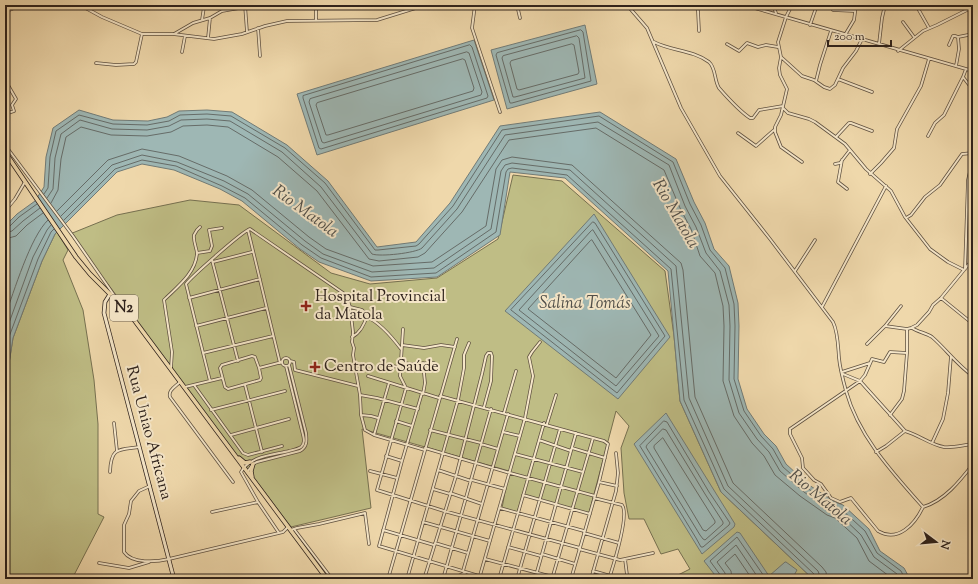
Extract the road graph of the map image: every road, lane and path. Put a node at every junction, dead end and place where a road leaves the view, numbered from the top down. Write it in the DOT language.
graph roads {
  1 [pos="21,5"];
  2 [pos="80,5"];
  3 [pos="201,5"];
  4 [pos="316,5"];
  5 [pos="441,5"];
  6 [pos="475,5"];
  7 [pos="517,5"];
  8 [pos="627,5"];
  9 [pos="696,5"];
  10 [pos="744,5"];
  11 [pos="773,5"];
  12 [pos="792,5"];
  13 [pos="817,5"];
  14 [pos="856,5"];
  15 [pos="885,5"];
  16 [pos="916,5"];
  17 [pos="245,6"];
  18 [pos="419,6"];
  19 [pos="973,7"];
  20 [pos="833,10"];
  21 [pos="855,11"];
  22 [pos="5,12"];
  23 [pos="776,14"];
  24 [pos="786,17"];
  25 [pos="210,18"];
  26 [pos="520,18"];
  27 [pos="202,20"];
  28 [pos="316,20"];
  29 [pos="903,22"];
  30 [pos="810,25"];
  31 [pos="258,28"];
  32 [pos="930,28"];
  33 [pos="700,31"];
  34 [pos="831,31"];
  35 [pos="248,32"];
  36 [pos="142,34"];
  37 [pos="173,34"];
  38 [pos="973,34"];
  39 [pos="845,35"];
  40 [pos="185,36"];
  41 [pos="914,37"];
  42 [pos="958,37"];
  43 [pos="208,38"];
  44 [pos="862,39"];
  45 [pos="653,42"];
  46 [pos="727,44"];
  47 [pos="879,44"];
  48 [pos="949,45"];
  49 [pos="778,47"];
  50 [pos="898,51"];
  51 [pos="182,52"];
  52 [pos="260,56"];
  53 [pos="781,57"];
  54 [pos="929,59"];
  55 [pos="96,63"];
  56 [pos="956,66"];
  57 [pos="966,69"];
  58 [pos="973,71"];
  59 [pos="963,77"];
  60 [pos="838,79"];
  61 [pos="5,80"];
  62 [pos="816,81"];
  63 [pos="973,90"];
  64 [pos="872,92"];
  65 [pos="783,107"];
  66 [pos="500,112"];
  67 [pos="5,114"];
  68 [pos="774,130"];
  69 [pos="872,131"];
  70 [pos="738,133"];
  71 [pos="928,136"];
  72 [pos="836,137"];
  73 [pos="5,145"];
  74 [pos="850,150"];
  75 [pos="5,152"];
  76 [pos="973,153"];
  77 [pos="973,159"];
  78 [pos="842,160"];
  79 [pos="802,162"];
  80 [pos="835,164"];
  81 [pos="870,174"];
  82 [pos="24,182"];
  83 [pos="886,186"];
  84 [pos="847,189"];
  85 [pos="5,211"];
  86 [pos="906,218"];
  87 [pos="200,227"];
  88 [pos="222,228"];
  89 [pos="248,230"];
  90 [pos="815,240"];
  91 [pos="253,252"];
  92 [pos="197,253"];
  93 [pos="973,259"];
  94 [pos="213,261"];
  95 [pos="965,269"];
  96 [pos="795,272"];
  97 [pos="260,279"];
  98 [pos="220,290"];
  99 [pos="110,294"];
  100 [pos="189,298"];
  101 [pos="941,298"];
  102 [pos="119,302"];
  103 [pos="901,306"];
  104 [pos="350,307"];
  105 [pos="822,307"];
  106 [pos="266,308"];
  107 [pos="367,317"];
  108 [pos="227,318"];
  109 [pos="973,324"];
  110 [pos="196,326"];
  111 [pos="885,326"];
  112 [pos="911,328"];
  113 [pos="403,329"];
  114 [pos="907,329"];
  115 [pos="273,336"];
  116 [pos="352,337"];
  117 [pos="457,339"];
  118 [pos="540,342"];
  119 [pos="469,343"];
  120 [pos="867,344"];
  121 [pos="234,345"];
  122 [pos="402,345"];
  123 [pos="455,347"];
  124 [pos="401,349"];
  125 [pos="203,353"];
  126 [pos="907,354"];
  127 [pos="951,356"];
  128 [pos="238,360"];
  129 [pos="290,361"];
  130 [pos="281,362"];
  131 [pos="400,362"];
  132 [pos="423,363"];
  133 [pos="434,363"];
  134 [pos="870,363"];
  135 [pos="289,365"];
  136 [pos="286,366"];
  137 [pos="383,366"];
  138 [pos="400,367"];
  139 [pos="171,368"];
  140 [pos="259,368"];
  141 [pos="516,370"];
  142 [pos="842,373"];
  143 [pos="368,376"];
  144 [pos="973,376"];
  145 [pos="222,378"];
  146 [pos="210,381"];
  147 [pos="860,381"];
  148 [pos="181,382"];
  149 [pos="389,383"];
  150 [pos="194,385"];
  151 [pos="245,385"];
  152 [pos="358,386"];
  153 [pos="185,387"];
  154 [pos="406,388"];
  155 [pos="286,391"];
  156 [pos="846,391"];
  157 [pos="423,394"];
  158 [pos="360,395"];
  159 [pos="556,395"];
  160 [pos="440,397"];
  161 [pos="384,400"];
  162 [pos="458,400"];
  163 [pos="248,401"];
  164 [pos="401,404"];
  165 [pos="475,404"];
  166 [pos="484,407"];
  167 [pos="418,409"];
  168 [pos="491,409"];
  169 [pos="211,410"];
  170 [pos="504,413"];
  171 [pos="508,414"];
  172 [pos="361,415"];
  173 [pos="890,415"];
  174 [pos="378,418"];
  175 [pos="525,418"];
  176 [pos="289,419"];
  177 [pos="396,421"];
  178 [pos="114,423"];
  179 [pos="545,424"];
  180 [pos="412,426"];
  181 [pos="256,429"];
  182 [pos="560,429"];
  183 [pos="430,430"];
  184 [pos="905,431"];
  185 [pos="503,432"];
  186 [pos="576,433"];
  187 [pos="374,434"];
  188 [pos="230,435"];
  189 [pos="448,435"];
  190 [pos="520,436"];
  191 [pos="593,438"];
  192 [pos="391,439"];
  193 [pos="465,439"];
  194 [pos="538,440"];
  195 [pos="932,443"];
  196 [pos="407,444"];
  197 [pos="481,444"];
  198 [pos="973,444"];
  199 [pos="282,446"];
  200 [pos="555,446"];
  201 [pos="140,447"];
  202 [pos="425,449"];
  203 [pos="498,449"];
  204 [pos="571,450"];
  205 [pos="117,451"];
  206 [pos="262,452"];
  207 [pos="876,452"];
  208 [pos="443,453"];
  209 [pos="588,453"];
  210 [pos="616,453"];
  211 [pos="515,454"];
  212 [pos="234,455"];
  213 [pos="386,456"];
  214 [pos="460,458"];
  215 [pos="605,458"];
  216 [pos="533,459"];
  217 [pos="402,461"];
  218 [pos="251,463"];
  219 [pos="476,463"];
  220 [pos="550,463"];
  221 [pos="973,464"];
  222 [pos="244,468"];
  223 [pos="493,468"];
  224 [pos="566,468"];
  225 [pos="438,470"];
  226 [pos="370,471"];
  227 [pos="110,472"];
  228 [pos="247,472"];
  229 [pos="583,472"];
  230 [pos="510,473"];
  231 [pos="381,474"];
  232 [pos="456,476"];
  233 [pos="528,477"];
  234 [pos="397,478"];
  235 [pos="253,480"];
  236 [pos="471,480"];
  237 [pos="233,482"];
  238 [pos="544,482"];
  239 [pos="599,482"];
  240 [pos="488,484"];
  241 [pos="150,486"];
  242 [pos="561,486"];
  243 [pos="617,486"];
  244 [pos="433,489"];
  245 [pos="505,490"];
  246 [pos="577,490"];
  247 [pos="450,494"];
  248 [pos="393,495"];
  249 [pos="523,495"];
  250 [pos="466,497"];
  251 [pos="594,497"];
  252 [pos="410,500"];
  253 [pos="539,500"];
  254 [pos="258,502"];
  255 [pos="482,504"];
  256 [pos="556,504"];
  257 [pos="613,504"];
  258 [pos="428,506"];
  259 [pos="923,507"];
  260 [pos="500,508"];
  261 [pos="572,509"];
  262 [pos="444,511"];
  263 [pos="212,512"];
  264 [pos="518,513"];
  265 [pos="590,514"];
  266 [pos="461,516"];
  267 [pos="534,518"];
  268 [pos="478,520"];
  269 [pos="423,522"];
  270 [pos="551,522"];
  271 [pos="495,524"];
  272 [pos="567,526"];
  273 [pos="440,527"];
  274 [pos="291,529"];
  275 [pos="383,530"];
  276 [pos="513,530"];
  277 [pos="456,532"];
  278 [pos="584,532"];
  279 [pos="279,533"];
  280 [pos="529,534"];
  281 [pos="400,535"];
  282 [pos="473,536"];
  283 [pos="546,538"];
  284 [pos="603,538"];
  285 [pos="418,540"];
  286 [pos="490,540"];
  287 [pos="563,543"];
  288 [pos="619,543"];
  289 [pos="369,544"];
  290 [pos="434,544"];
  291 [pos="508,547"];
  292 [pos="451,548"];
  293 [pos="580,548"];
  294 [pos="395,550"];
  295 [pos="524,552"];
  296 [pos="468,553"];
  297 [pos="653,553"];
  298 [pos="541,555"];
  299 [pos="598,555"];
  300 [pos="413,557"];
  301 [pos="485,559"];
  302 [pos="558,559"];
  303 [pos="614,559"];
  304 [pos="169,560"];
  305 [pos="625,560"];
  306 [pos="150,562"];
  307 [pos="430,562"];
  308 [pos="99,563"];
  309 [pos="504,564"];
  310 [pos="575,564"];
  311 [pos="446,566"];
  312 [pos="520,569"];
  313 [pos="462,571"];
  314 [pos="593,571"];
  315 [pos="466,572"];
  316 [pos="536,572"];
  317 [pos="610,576"];
  318 [pos="480,578"];
  319 [pos="552,578"];
  320 [pos="174,579"];
  321 [pos="327,579"];
  322 [pos="332,579"];
  323 [pos="388,579"];
  324 [pos="407,579"];
  325 [pos="423,579"];
  326 [pos="443,579"];
  327 [pos="451,579"];
  328 [pos="489,579"];
  329 [pos="498,579"];
  330 [pos="517,579"];
  331 [pos="534,579"];
  332 [pos="571,579"];
  333 [pos="591,579"];
  334 [pos="609,579"];
  335 [pos="621,579"];
  336 [pos="626,579"];
  1 -- 22 [label="street"];
  2 -- 36 [label="street"];
  3 -- 27 [label="street"];
  4 -- 28 [label="street"];
  5 -- 18 [label="street"];
  6 -- 66 [label="street"];
  7 -- 26 [label="street"];
  8 -- 45 [label="street"];
  9 -- 33 [label="street"];
  10 -- 23 [label="street"];
  11 -- 23 [label="street"];
  12 -- 24 [label="street"];
  13 -- 30 [label="street"];
  14 -- 21 [label="street"];
  15 -- 47 [label="street"];
  16 -- 32 [label="street"];
  17 -- 25 [label="street"];
  17 -- 35 [label="street"];
  18 -- 28 [label="street"];
  19 -- 32 [label="street"];
  20 -- 21 [label="street"];
  21 -- 39 [label="street"];
  23 -- 24 [label="street"];
  24 -- 30 [label="street"];
  24 -- 49 [label="street"];
  25 -- 27 [label="street"];
  25 -- 43 [label="street"];
  27 -- 37 [label="street"];
  28 -- 31 [label="street"];
  29 -- 41 [label="street"];
  30 -- 34 [label="street"];
  31 -- 35 [label="street"];
  31 -- 52 [label="street"];
  32 -- 41 [label="street"];
  34 -- 39 [label="street"];
  34 -- 62 [label="street"];
  35 -- 43 [label="street"];
  36 -- 37 [label="street"];
  36 -- 55 [label="street"];
  37 -- 40 [label="street"];
  38 -- 42 [label="street"];
  39 -- 44 [label="street"];
  40 -- 43 [label="street"];
  40 -- 51 [label="street"];
  41 -- 50 [label="street"];
  42 -- 48 [label="street"];
  42 -- 56 [label="street"];
  44 -- 47 [label="street"];
  44 -- 60 [label="street"];
  45 -- 65 [label="street"];
  45 -- 96 [label="street"];
  46 -- 49 [label="street"];
  47 -- 50 [label="street"];
  49 -- 53 [label="street"];
  50 -- 54 [label="street"];
  53 -- 62 [label="street"];
  53 -- 65 [label="street"];
  54 -- 56 [label="street"];
  54 -- 81 [label="street"];
  56 -- 57 [label="street"];
  57 -- 58 [label="street"];
  57 -- 59 [label="street"];
  59 -- 63 [label="street"];
  59 -- 71 [label="street"];
  60 -- 62 [label="street"];
  60 -- 64 [label="street"];
  61 -- 67 [label="street"];
  65 -- 68 [label="street"];
  65 -- 72 [label="street"];
  68 -- 70 [label="street"];
  68 -- 79 [label="street"];
  69 -- 72 [label="street"];
  72 -- 74 [label="street"];
  73 -- 102 [label="street"];
  74 -- 78 [label="street"];
  74 -- 81 [label="street"];
  75 -- 82 [label="main road, N2"];
  76 -- 86 [label="street"];
  77 -- 95 [label="street"];
  78 -- 80 [label="street"];
  78 -- 84 [label="street"];
  81 -- 83 [label="street"];
  82 -- 85 [label="street"];
  82 -- 99 [label="main road, N2"];
  83 -- 86 [label="street"];
  83 -- 105 [label="street"];
  86 -- 95 [label="street"];
  87 -- 92 [label="street"];
  88 -- 92 [label="street"];
  89 -- 91 [label="street"];
  89 -- 94 [label="street"];
  89 -- 104 [label="street"];
  90 -- 96 [label="street"];
  91 -- 94 [label="street"];
  91 -- 97 [label="street"];
  92 -- 139 [label="street"];
  93 -- 95 [label="street"];
  94 -- 98 [label="street"];
  94 -- 100 [label="street"];
  95 -- 101 [label="street"];
  96 -- 105 [label="street"];
  97 -- 98 [label="street"];
  97 -- 106 [label="street"];
  98 -- 100 [label="street"];
  98 -- 108 [label="street"];
  99 -- 102 [label="main road, N2"];
  99 -- 201 [label="main road, Rua Uniao Africana"];
  100 -- 110 [label="street"];
  101 -- 109 [label="street"];
  101 -- 112 [label="street"];
  102 -- 139 [label="main road, N2"];
  103 -- 111 [label="street"];
  104 -- 107 [label="street"];
  104 -- 116 [label="street"];
  105 -- 142 [label="street"];
  106 -- 108 [label="street"];
  106 -- 115 [label="street"];
  107 -- 116 [label="street"];
  107 -- 124 [label="street"];
  108 -- 110 [label="street"];
  108 -- 121 [label="street"];
  110 -- 125 [label="street"];
  111 -- 114 [label="street"];
  111 -- 120 [label="street"];
  112 -- 114 [label="street"];
  112 -- 127 [label="street"];
  113 -- 122 [label="street"];
  114 -- 126 [label="street"];
  115 -- 121 [label="street"];
  115 -- 130 [label="street"];
  116 -- 152 [label="street"];
  117 -- 123 [label="street"];
  118 -- 175 [label="street"];
  119 -- 162 [label="street"];
  121 -- 125 [label="street"];
  121 -- 128 [label="street"];
  122 -- 123 [label="street"];
  122 -- 124 [label="street"];
  123 -- 160 [label="street"];
  124 -- 131 [label="street"];
  125 -- 146 [label="street"];
  126 -- 134 [label="street"];
  126 -- 173 [label="street"];
  127 -- 144 [label="street"];
  127 -- 195 [label="street"];
  128 -- 140 [label="street"];
  128 -- 145 [label="street"];
  129 -- 130 [label="street"];
  129 -- 135 [label="street"];
  129 -- 152 [label="street"];
  130 -- 136 [label="street"];
  130 -- 140 [label="street"];
  131 -- 132 [label="street"];
  131 -- 138 [label="street"];
  132 -- 133 [label="street"];
  132 -- 157 [label="street"];
  134 -- 142 [label="street"];
  134 -- 147 [label="street"];
  135 -- 136 [label="street"];
  135 -- 218 [label="street"];
  136 -- 218 [label="street"];
  137 -- 138 [label="street"];
  138 -- 154 [label="street"];
  139 -- 148 [label="main road, N2"];
  140 -- 151 [label="street"];
  141 -- 170 [label="street"];
  142 -- 147 [label="street"];
  142 -- 156 [label="street"];
  143 -- 149 [label="street"];
  145 -- 146 [label="street"];
  145 -- 151 [label="street"];
  146 -- 150 [label="street"];
  147 -- 156 [label="street"];
  147 -- 173 [label="street"];
  148 -- 153 [label="main road, N2"];
  148 -- 237 [label="street"];
  149 -- 154 [label="street"];
  149 -- 161 [label="street"];
  150 -- 153 [label="street"];
  150 -- 169 [label="street"];
  151 -- 163 [label="street"];
  152 -- 158 [label="street"];
  153 -- 212 [label="main road, N2"];
  154 -- 157 [label="street"];
  154 -- 164 [label="street"];
  155 -- 163 [label="street"];
  156 -- 207 [label="street"];
  156 -- 259 [label="street"];
  157 -- 160 [label="street"];
  157 -- 167 [label="street"];
  158 -- 161 [label="street"];
  158 -- 172 [label="street"];
  159 -- 179 [label="street"];
  160 -- 162 [label="street"];
  160 -- 183 [label="street"];
  161 -- 164 [label="street"];
  161 -- 174 [label="street"];
  162 -- 165 [label="street"];
  162 -- 189 [label="street"];
  163 -- 169 [label="street"];
  163 -- 181 [label="street"];
  164 -- 167 [label="street"];
  164 -- 177 [label="street"];
  165 -- 166 [label="street"];
  165 -- 166 [label="street"];
  165 -- 193 [label="street"];
  166 -- 168 [label="street"];
  167 -- 180 [label="street"];
  168 -- 170 [label="street"];
  168 -- 197 [label="street"];
  169 -- 188 [label="street"];
  170 -- 171 [label="street"];
  171 -- 175 [label="street"];
  171 -- 185 [label="street"];
  172 -- 174 [label="street"];
  172 -- 187 [label="street"];
  173 -- 184 [label="street"];
  174 -- 187 [label="street"];
  175 -- 179 [label="street"];
  175 -- 190 [label="street"];
  176 -- 181 [label="street"];
  177 -- 180 [label="street"];
  177 -- 192 [label="street"];
  178 -- 205 [label="street"];
  179 -- 182 [label="street"];
  179 -- 194 [label="street"];
  180 -- 196 [label="street"];
  181 -- 188 [label="street"];
  181 -- 206 [label="street"];
  182 -- 186 [label="street"];
  182 -- 200 [label="street"];
  183 -- 189 [label="street"];
  183 -- 202 [label="street"];
  184 -- 195 [label="street"];
  184 -- 207 [label="street"];
  185 -- 190 [label="street"];
  185 -- 203 [label="street"];
  186 -- 191 [label="street"];
  186 -- 204 [label="street"];
  187 -- 192 [label="street"];
  188 -- 206 [label="street"];
  189 -- 193 [label="street"];
  189 -- 208 [label="street"];
  190 -- 211 [label="street"];
  191 -- 209 [label="street"];
  191 -- 215 [label="street"];
  192 -- 196 [label="street"];
  192 -- 213 [label="street"];
  193 -- 197 [label="street"];
  193 -- 214 [label="street"];
  194 -- 200 [label="street"];
  194 -- 216 [label="street"];
  195 -- 198 [label="street"];
  196 -- 202 [label="street"];
  196 -- 217 [label="street"];
  197 -- 203 [label="street"];
  197 -- 219 [label="street"];
  199 -- 206 [label="street"];
  200 -- 204 [label="street"];
  200 -- 220 [label="street"];
  201 -- 205 [label="street"];
  201 -- 241 [label="main road, Rua Uniao Africana"];
  202 -- 208 [label="street"];
  202 -- 252 [label="street"];
  203 -- 223 [label="street"];
  204 -- 209 [label="street"];
  204 -- 224 [label="street"];
  205 -- 227 [label="street"];
  207 -- 259 [label="street"];
  208 -- 214 [label="street"];
  208 -- 225 [label="street"];
  209 -- 215 [label="street"];
  209 -- 229 [label="street"];
  210 -- 243 [label="street"];
  211 -- 216 [label="street"];
  211 -- 230 [label="street"];
  212 -- 218 [label="main road"];
  212 -- 222 [label="main road, N2"];
  213 -- 217 [label="street"];
  213 -- 231 [label="street"];
  214 -- 219 [label="street"];
  214 -- 232 [label="street"];
  215 -- 239 [label="street"];
  216 -- 220 [label="street"];
  216 -- 233 [label="street"];
  217 -- 234 [label="street"];
  218 -- 222 [label="street"];
  218 -- 228 [label="street"];
  218 -- 235 [label="main road"];
  219 -- 223 [label="street"];
  219 -- 236 [label="street"];
  220 -- 224 [label="street"];
  220 -- 238 [label="street"];
  221 -- 259 [label="street"];
  222 -- 228 [label="main road, N2"];
  222 -- 254 [label="street"];
  223 -- 230 [label="street"];
  223 -- 240 [label="street"];
  224 -- 229 [label="street"];
  224 -- 242 [label="street"];
  225 -- 232 [label="street"];
  225 -- 244 [label="street"];
  226 -- 231 [label="street"];
  228 -- 235 [label="main road, N2"];
  229 -- 246 [label="street"];
  230 -- 233 [label="street"];
  230 -- 245 [label="street"];
  231 -- 234 [label="street"];
  231 -- 248 [label="street"];
  232 -- 236 [label="street"];
  232 -- 247 [label="street"];
  233 -- 238 [label="street"];
  233 -- 249 [label="street"];
  234 -- 248 [label="street"];
  235 -- 274 [label="main road, N2"];
  236 -- 240 [label="street"];
  236 -- 250 [label="street"];
  238 -- 242 [label="street"];
  238 -- 253 [label="street"];
  239 -- 243 [label="street"];
  239 -- 251 [label="street"];
  240 -- 245 [label="street"];
  240 -- 255 [label="street"];
  241 -- 304 [label="main road, Rua Uniao Africana"];
  241 -- 306 [label="street"];
  242 -- 246 [label="street"];
  242 -- 256 [label="street"];
  243 -- 257 [label="street"];
  244 -- 247 [label="street"];
  244 -- 258 [label="street"];
  245 -- 260 [label="street"];
  246 -- 251 [label="street"];
  246 -- 261 [label="street"];
  247 -- 250 [label="street"];
  247 -- 262 [label="street"];
  248 -- 252 [label="street"];
  248 -- 275 [label="street"];
  249 -- 253 [label="street"];
  249 -- 264 [label="street"];
  250 -- 255 [label="street"];
  250 -- 266 [label="street"];
  251 -- 257 [label="street"];
  251 -- 265 [label="street"];
  252 -- 258 [label="street"];
  252 -- 281 [label="street"];
  253 -- 256 [label="street"];
  253 -- 267 [label="street"];
  254 -- 263 [label="street"];
  254 -- 279 [label="street"];
  255 -- 268 [label="street"];
  256 -- 261 [label="street"];
  256 -- 270 [label="street"];
  257 -- 284 [label="street"];
  257 -- 288 [label="street"];
  258 -- 262 [label="street"];
  258 -- 269 [label="street"];
  260 -- 264 [label="street"];
  260 -- 271 [label="street"];
  261 -- 265 [label="street"];
  261 -- 272 [label="street"];
  262 -- 266 [label="street"];
  262 -- 273 [label="street"];
  264 -- 267 [label="street"];
  264 -- 276 [label="street"];
  265 -- 278 [label="street"];
  266 -- 268 [label="street"];
  266 -- 277 [label="street"];
  267 -- 270 [label="street"];
  267 -- 280 [label="street"];
  268 -- 271 [label="street"];
  268 -- 282 [label="street"];
  269 -- 273 [label="street"];
  269 -- 285 [label="street"];
  270 -- 272 [label="street"];
  270 -- 283 [label="street"];
  271 -- 276 [label="street"];
  271 -- 286 [label="street"];
  272 -- 278 [label="street"];
  272 -- 287 [label="street"];
  273 -- 277 [label="street"];
  273 -- 290 [label="street"];
  274 -- 279 [label="street"];
  274 -- 289 [label="street"];
  274 -- 321 [label="main road, N2"];
  274 -- 322 [label="street"];
  275 -- 281 [label="street"];
  275 -- 294 [label="street"];
  276 -- 280 [label="street"];
  276 -- 291 [label="street"];
  277 -- 282 [label="street"];
  277 -- 292 [label="street"];
  278 -- 284 [label="street"];
  278 -- 293 [label="street"];
  279 -- 304 [label="street"];
  280 -- 283 [label="street"];
  280 -- 295 [label="street"];
  281 -- 285 [label="street"];
  281 -- 294 [label="street"];
  282 -- 286 [label="street"];
  282 -- 296 [label="street"];
  283 -- 287 [label="street"];
  283 -- 298 [label="street"];
  284 -- 288 [label="street"];
  284 -- 299 [label="street"];
  285 -- 290 [label="street"];
  285 -- 300 [label="street"];
  286 -- 301 [label="street"];
  287 -- 293 [label="street"];
  287 -- 302 [label="street"];
  288 -- 303 [label="street"];
  290 -- 292 [label="street"];
  290 -- 307 [label="street"];
  291 -- 295 [label="street"];
  291 -- 309 [label="street"];
  292 -- 296 [label="street"];
  292 -- 311 [label="street"];
  293 -- 299 [label="street"];
  293 -- 310 [label="street"];
  294 -- 300 [label="street"];
  294 -- 323 [label="street"];
  295 -- 298 [label="street"];
  295 -- 312 [label="street"];
  296 -- 313 [label="street"];
  297 -- 305 [label="street"];
  298 -- 302 [label="street"];
  298 -- 316 [label="street"];
  299 -- 303 [label="street"];
  299 -- 314 [label="street"];
  300 -- 307 [label="street"];
  300 -- 324 [label="street"];
  301 -- 309 [label="street"];
  301 -- 318 [label="street"];
  302 -- 310 [label="street"];
  302 -- 319 [label="street"];
  303 -- 305 [label="street"];
  303 -- 317 [label="street"];
  304 -- 306 [label="street"];
  304 -- 320 [label="main road, Rua Uniao Africana"];
  305 -- 336 [label="street"];
  306 -- 308 [label="street"];
  307 -- 311 [label="street"];
  307 -- 325 [label="street"];
  309 -- 312 [label="street"];
  309 -- 329 [label="street"];
  310 -- 332 [label="street"];
  311 -- 313 [label="street"];
  311 -- 326 [label="street"];
  312 -- 316 [label="street"];
  312 -- 330 [label="street"];
  313 -- 315 [label="street"];
  314 -- 317 [label="street"];
  314 -- 333 [label="street"];
  315 -- 318 [label="street"];
  315 -- 327 [label="street"];
  316 -- 319 [label="street"];
  316 -- 331 [label="street"];
  317 -- 334 [label="street"];
  317 -- 335 [label="street"];
  318 -- 328 [label="street"];
}
